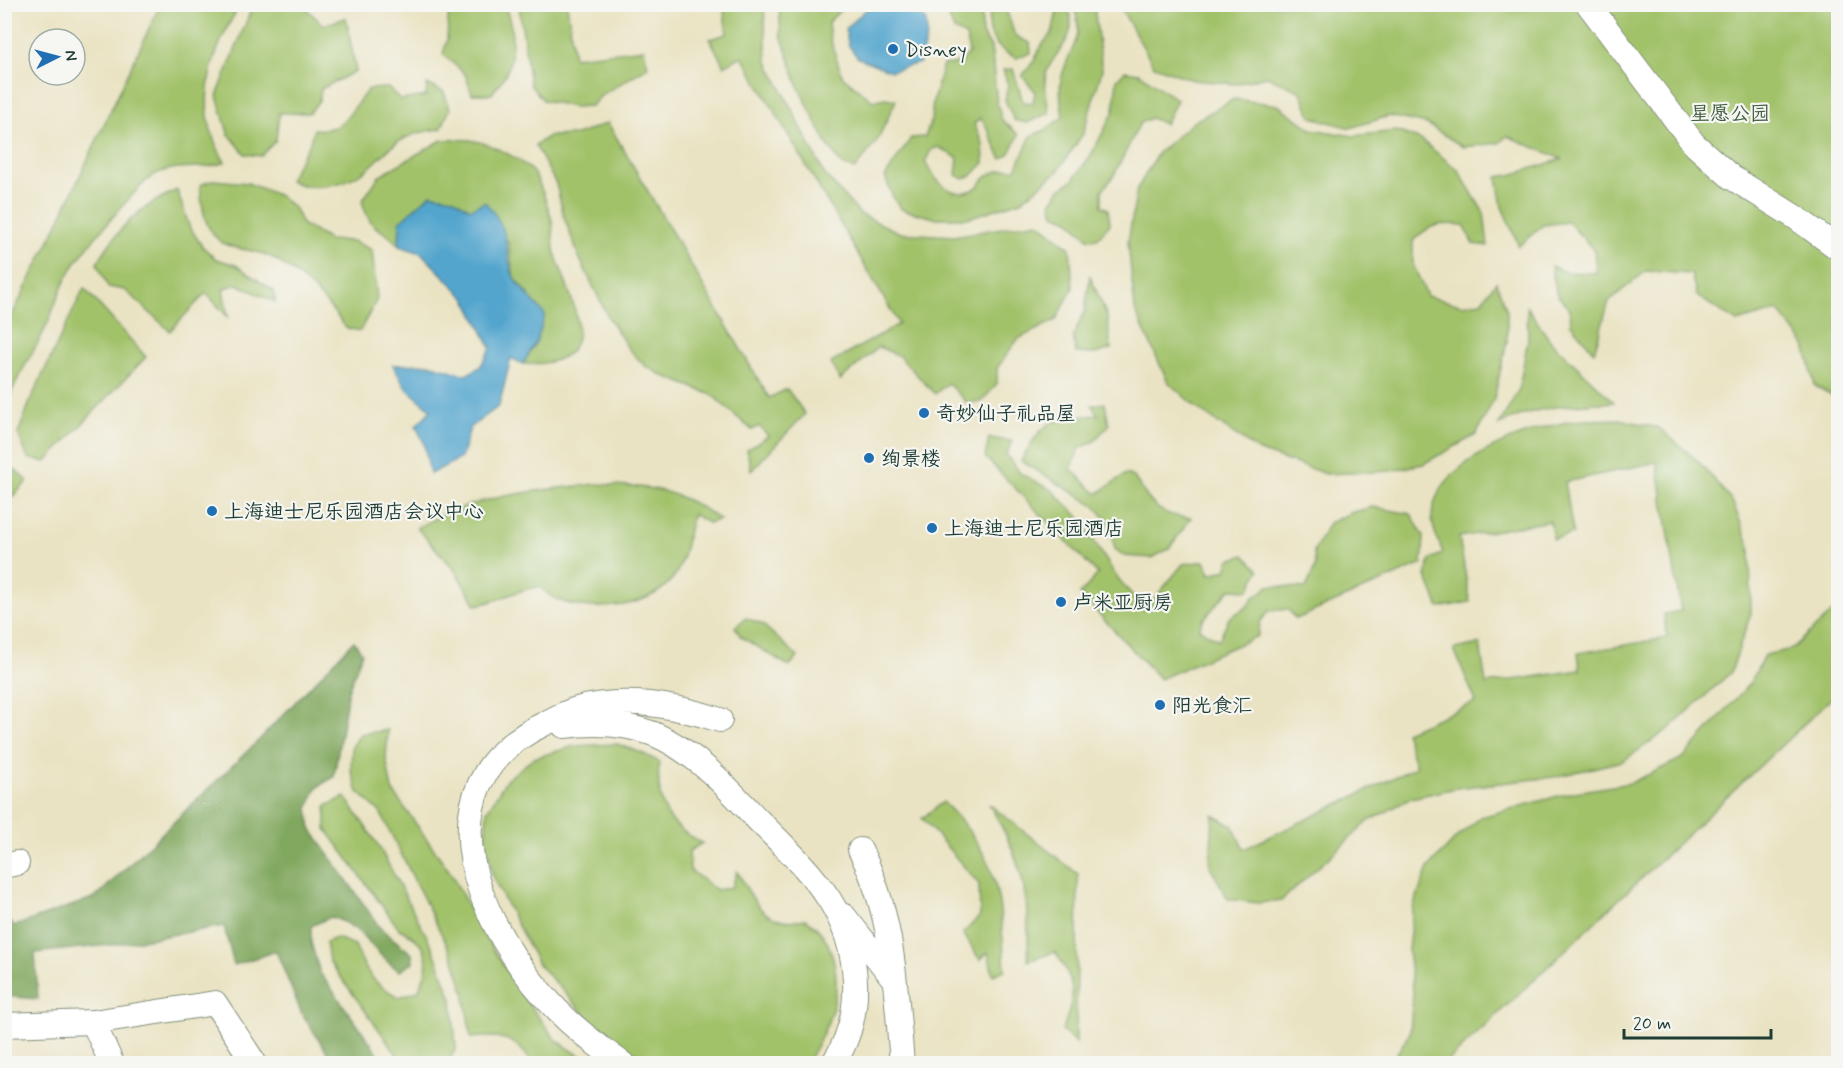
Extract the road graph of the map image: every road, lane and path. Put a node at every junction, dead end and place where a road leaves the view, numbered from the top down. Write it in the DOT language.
graph roads {
  1 [pos="1588,4"];
  2 [pos="1839,248"];
  3 [pos="720,720"];
  4 [pos="519,740"];
  5 [pos="860,850"];
  6 [pos="829,899"];
  7 [pos="895,980"];
  8 [pos="93,1022"];
  9 [pos="4,1025"];
  10 [pos="112,1064"];
  11 [pos="255,1064"];
  12 [pos="623,1064"];
  13 [pos="833,1064"];
  14 [pos="902,1064"];
  1 -- 2 [label="lane"];
  3 -- 4 [label="lane"];
  4 -- 6 [label="lane"];
  4 -- 12 [label="lane"];
  5 -- 7 [label="lane"];
  6 -- 7 [label="lane"];
  6 -- 13 [label="lane"];
  7 -- 14 [label="lane"];
  8 -- 9 [label="lane"];
  8 -- 10 [label="lane"];
  8 -- 11 [label="lane"];
}
